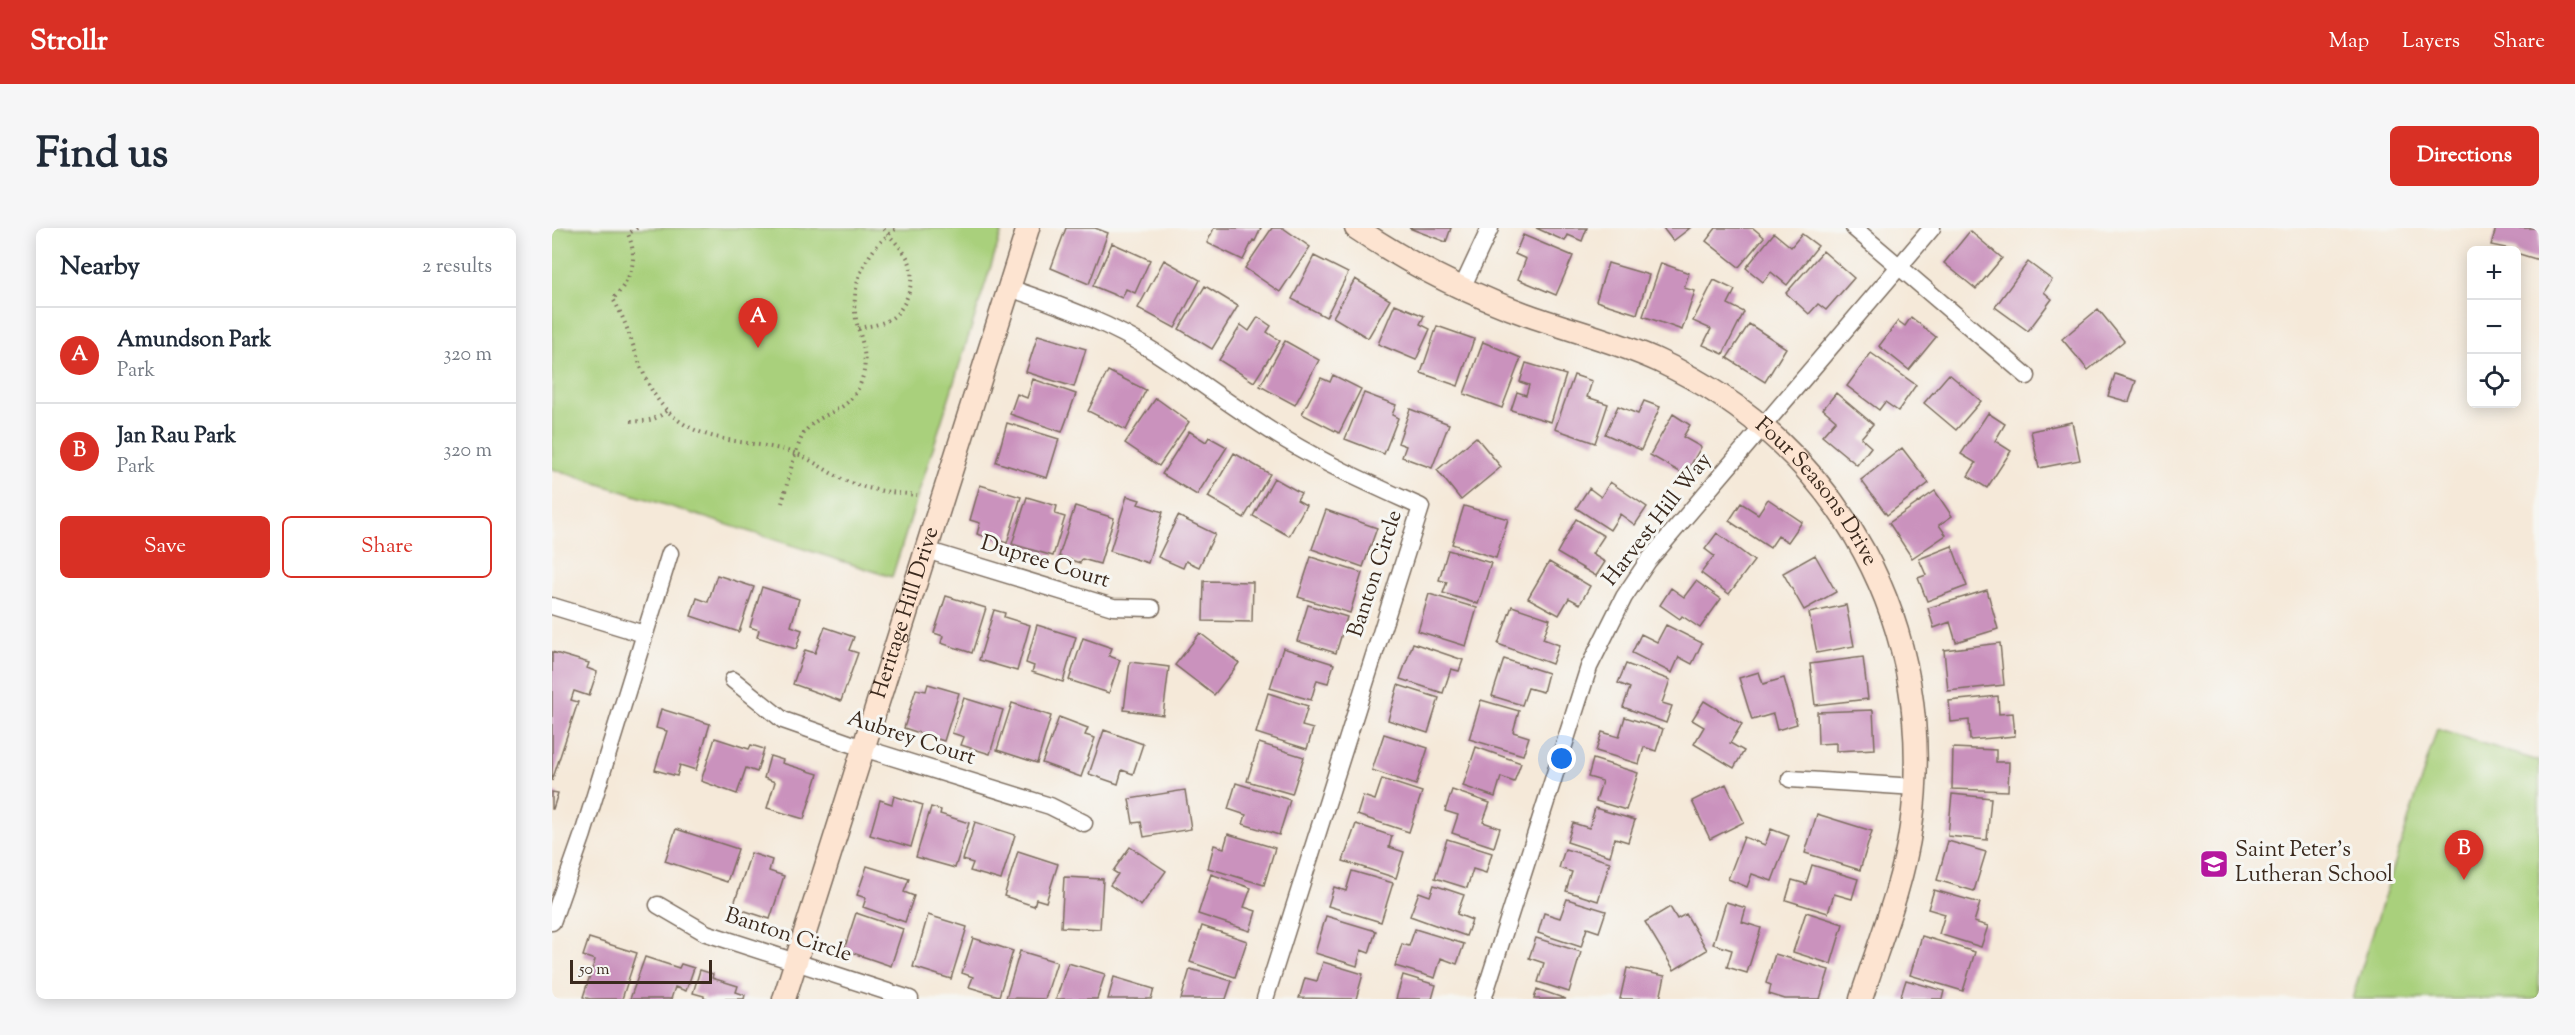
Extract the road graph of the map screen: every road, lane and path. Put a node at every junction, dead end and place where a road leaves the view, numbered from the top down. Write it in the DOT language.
graph roads {
  1 [pos="637,228"];
  2 [pos="883,228"];
  3 [pos="897,228"];
  4 [pos="1028,228"];
  5 [pos="1356,228"];
  6 [pos="1490,228"];
  7 [pos="1854,228"];
  8 [pos="1932,228"];
  9 [pos="887,235"];
  10 [pos="1900,267"];
  11 [pos="1009,288"];
  12 [pos="1462,288"];
  13 [pos="858,328"];
  14 [pos="2027,376"];
  15 [pos="668,410"];
  16 [pos="631,421"];
  17 [pos="1763,427"];
  18 [pos="796,454"];
  19 [pos="917,495"];
  20 [pos="782,503"];
  21 [pos="926,550"];
  22 [pos="670,553"];
  23 [pos="552,606"];
  24 [pos="1152,608"];
  25 [pos="644,634"];
  26 [pos="733,680"];
  27 [pos="863,748"];
  28 [pos="1790,779"];
  29 [pos="1916,787"];
  30 [pos="1084,823"];
  31 [pos="658,905"];
  32 [pos="552,922"];
  33 [pos="795,962"];
  34 [pos="784,999"];
  35 [pos="910,999"];
  36 [pos="1265,999"];
  37 [pos="1483,999"];
  38 [pos="1861,999"];
  1 -- 15 [label="path"];
  2 -- 9 [label="path"];
  3 -- 9 [label="path"];
  4 -- 11 [label="street, Heritage Hill Drive"];
  5 -- 12 [label="street, Four Seasons Drive"];
  6 -- 12 [label="street"];
  7 -- 10 [label="street"];
  8 -- 10 [label="street, Harvest Hill Way"];
  9 -- 13 [label="path"];
  9 -- 13 [label="path"];
  10 -- 14 [label="street"];
  10 -- 17 [label="street, Harvest Hill Way"];
  11 -- 21 [label="street, Heritage Hill Drive"];
  11 -- 36 [label="street, Banton Circle"];
  12 -- 17 [label="street, Four Seasons Drive"];
  13 -- 18 [label="path"];
  15 -- 16 [label="path"];
  15 -- 18 [label="path"];
  17 -- 29 [label="street, Four Seasons Drive"];
  17 -- 37 [label="street, Harvest Hill Way"];
  18 -- 19 [label="path"];
  18 -- 20 [label="path"];
  21 -- 24 [label="street, Dupree Court"];
  21 -- 27 [label="street, Heritage Hill Drive"];
  22 -- 25 [label="street"];
  23 -- 25 [label="street"];
  25 -- 32 [label="street"];
  26 -- 27 [label="street, Aubrey Court"];
  27 -- 30 [label="street, Aubrey Court"];
  27 -- 33 [label="street, Heritage Hill Drive"];
  28 -- 29 [label="street"];
  29 -- 38 [label="street, Four Seasons Drive"];
  31 -- 33 [label="street, Banton Circle"];
  33 -- 34 [label="street, Heritage Hill Drive"];
  33 -- 35 [label="street, Banton Circle"];
}
